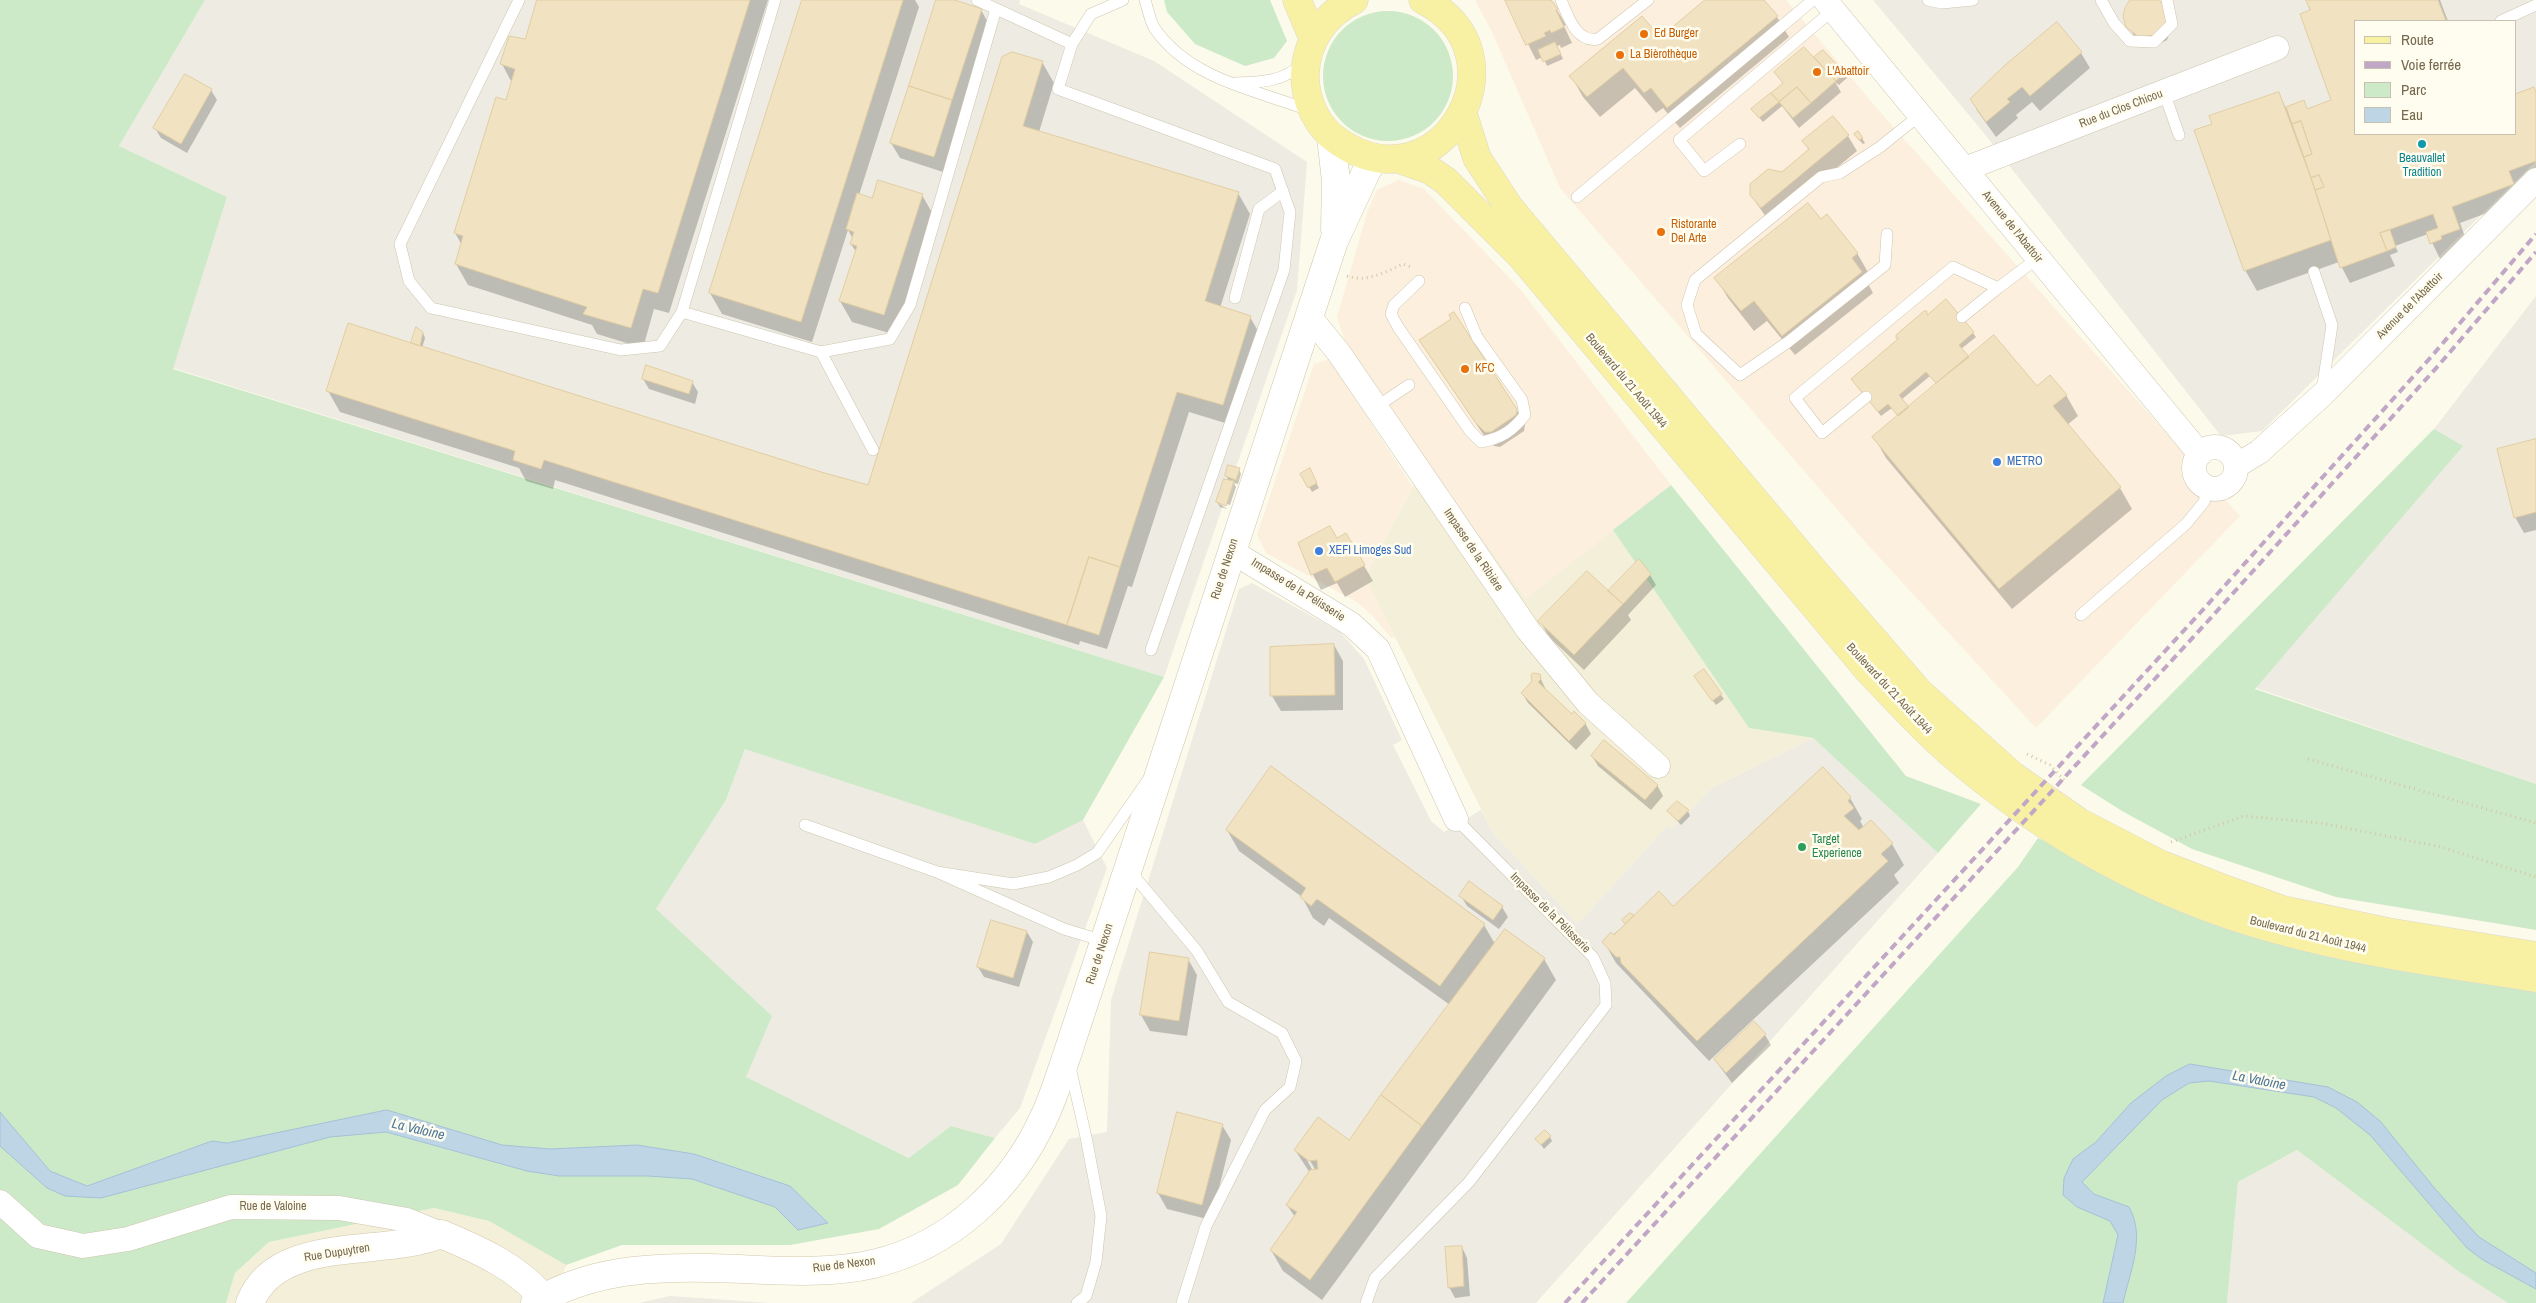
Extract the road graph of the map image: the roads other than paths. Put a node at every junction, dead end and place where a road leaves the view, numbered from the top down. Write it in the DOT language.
graph roads {
  1 [pos="519,0"];
  2 [pos="775,0"];
  3 [pos="977,0"];
  4 [pos="1122,0"];
  5 [pos="1145,0"];
  6 [pos="1297,0"];
  7 [pos="1354,0"];
  8 [pos="1561,0"];
  9 [pos="1648,0"];
  10 [pos="1928,0"];
  11 [pos="1973,0"];
  12 [pos="2101,0"];
  13 [pos="2167,0"];
  14 [pos="1431,2"];
  15 [pos="1823,3"];
  16 [pos="2536,5"];
  17 [pos="996,9"];
  18 [pos="2503,20"];
  19 [pos="1072,44"];
  20 [pos="2277,48"];
  21 [pos="1310,50"];
  22 [pos="1229,84"];
  23 [pos="2164,92"];
  24 [pos="1313,111"];
  25 [pos="1463,114"];
  26 [pos="1920,115"];
  27 [pos="2179,135"];
  28 [pos="1332,137"];
  29 [pos="1740,144"];
  30 [pos="1387,159"];
  31 [pos="1965,169"];
  32 [pos="2536,180"];
  33 [pos="1283,192"];
  34 [pos="1578,197"];
  35 [pos="1886,234"];
  36 [pos="1334,241"];
  37 [pos="2038,258"];
  38 [pos="2314,272"];
  39 [pos="1419,281"];
  40 [pos="1998,288"];
  41 [pos="1235,298"];
  42 [pos="1465,308"];
  43 [pos="682,312"];
  44 [pos="1309,316"];
  45 [pos="1962,317"];
  46 [pos="821,352"];
  47 [pos="1410,385"];
  48 [pos="2322,395"];
  49 [pos="1866,397"];
  50 [pos="1376,407"];
  51 [pos="873,450"];
  52 [pos="2200,454"];
  53 [pos="2236,466"];
  54 [pos="2208,488"];
  55 [pos="1231,551"];
  56 [pos="2082,615"];
  57 [pos="1152,650"];
  58 [pos="1165,756"];
  59 [pos="1658,766"];
  60 [pos="1456,819"];
  61 [pos="805,826"];
  62 [pos="1128,869"];
  63 [pos="937,872"];
  64 [pos="1104,941"];
  65 [pos="2536,956"];
  66 [pos="2536,978"];
  67 [pos="1067,1055"];
  68 [pos="0,1202"];
  69 [pos="441,1234"];
  70 [pos="539,1301"];
  71 [pos="250,1303"];
  72 [pos="1077,1303"];
  73 [pos="1182,1303"];
  74 [pos="1366,1303"];
  1 -- 43 [label="lane"];
  2 -- 43 [label="lane"];
  3 -- 17 [label="lane"];
  4 -- 19 [label="lane"];
  5 -- 22 [label="lane"];
  6 -- 21 [label="main road"];
  7 -- 21 [label="main road"];
  8 -- 9 [label="lane"];
  10 -- 11 [label="lane"];
  12 -- 13 [label="lane"];
  14 -- 25 [label="main road"];
  15 -- 26 [label="street, Avenue de l'Abattoir"];
  15 -- 29 [label="lane"];
  15 -- 34 [label="lane"];
  16 -- 18 [label="lane"];
  17 -- 19 [label="lane"];
  17 -- 46 [label="lane"];
  19 -- 33 [label="lane"];
  20 -- 23 [label="street, Rue du Clos Chicou"];
  21 -- 22 [label="lane"];
  21 -- 24 [label="main road, Boulevard du 21 Août 1944"];
  22 -- 24 [label="lane"];
  23 -- 27 [label="lane"];
  23 -- 31 [label="street, Rue du Clos Chicou"];
  24 -- 28 [label="main road, Boulevard du 21 Août 1944"];
  25 -- 30 [label="main road"];
  25 -- 65 [label="main road, Boulevard du 21 Août 1944"];
  26 -- 31 [label="street, Avenue de l'Abattoir"];
  26 -- 35 [label="lane"];
  28 -- 30 [label="main road, Boulevard du 21 Août 1944"];
  28 -- 36 [label="main road, Rue de Nexon"];
  30 -- 36 [label="main road, Rue de Nexon"];
  30 -- 66 [label="main road, Boulevard du 21 Août 1944"];
  31 -- 37 [label="street, Avenue de l'Abattoir"];
  32 -- 48 [label="street, Avenue de l'Abattoir"];
  33 -- 41 [label="lane"];
  33 -- 57 [label="lane"];
  36 -- 44 [label="main road, Rue de Nexon"];
  37 -- 40 [label="lane"];
  37 -- 52 [label="street, Avenue de l'Abattoir"];
  38 -- 48 [label="lane"];
  39 -- 42 [label="lane"];
  40 -- 45 [label="lane"];
  40 -- 49 [label="lane"];
  43 -- 46 [label="lane"];
  44 -- 50 [label="street, Impasse de la Ribière"];
  44 -- 55 [label="main road, Rue de Nexon"];
  46 -- 51 [label="lane"];
  47 -- 50 [label="lane"];
  48 -- 53 [label="street, Avenue de l'Abattoir"];
  50 -- 59 [label="street, Impasse de la Ribière"];
  52 -- 53 [label="street"];
  52 -- 54 [label="street"];
  53 -- 54 [label="street"];
  54 -- 56 [label="lane"];
  55 -- 58 [label="main road, Rue de Nexon"];
  55 -- 60 [label="street, Impasse de la Pélisserie"];
  58 -- 62 [label="main road, Rue de Nexon"];
  58 -- 63 [label="lane"];
  60 -- 74 [label="lane, Impasse de la Pélisserie"];
  61 -- 63 [label="lane"];
  62 -- 64 [label="main road, Rue de Nexon"];
  62 -- 73 [label="lane"];
  63 -- 64 [label="lane"];
  64 -- 67 [label="main road, Rue de Nexon"];
  67 -- 70 [label="main road, Rue de Nexon"];
  67 -- 72 [label="lane"];
  68 -- 69 [label="street, Rue de Valoine"];
  69 -- 70 [label="main road, Rue de Valoine"];
  69 -- 71 [label="main road, Rue Dupuytren"];
}
